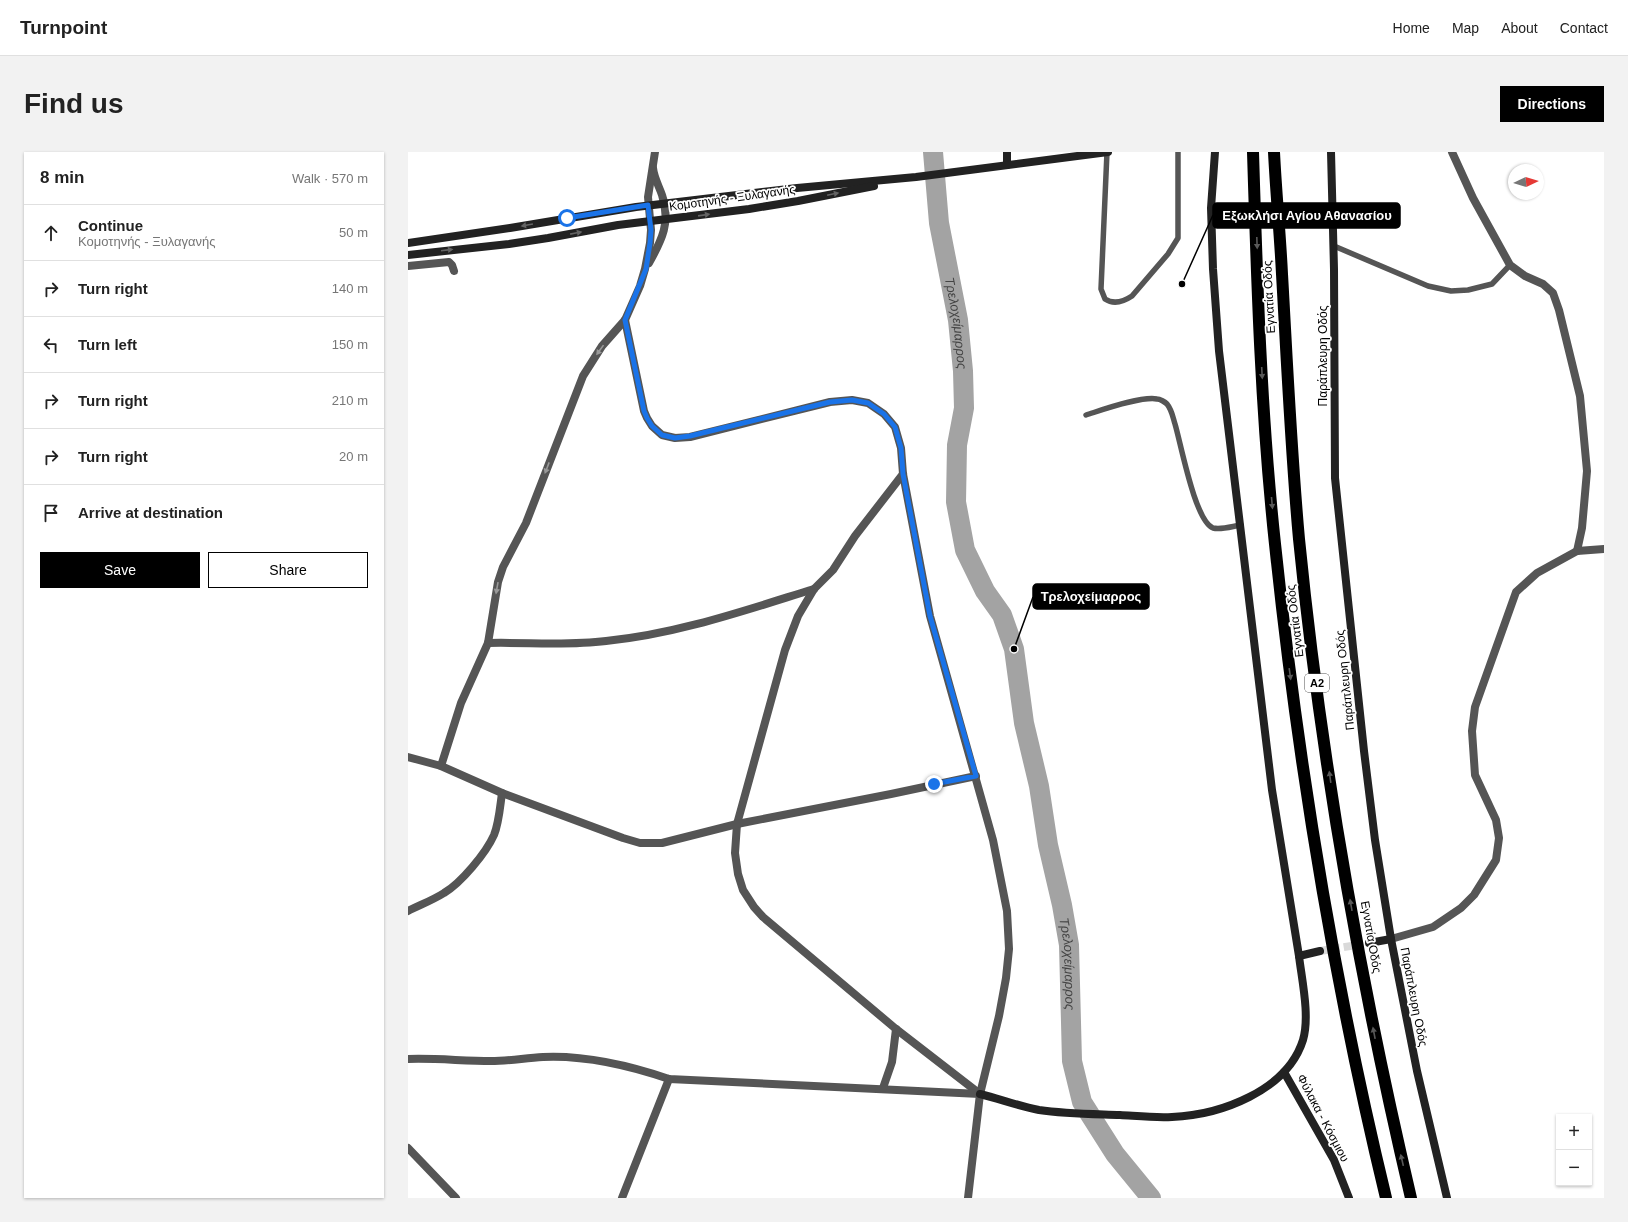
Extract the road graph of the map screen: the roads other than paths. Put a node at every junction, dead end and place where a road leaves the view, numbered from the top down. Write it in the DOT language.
graph roads {
  1 [pos="655,152"];
  2 [pos="1007,152"];
  3 [pos="1108,152"];
  4 [pos="1178,152"];
  5 [pos="1215,152"];
  6 [pos="1331,152"];
  7 [pos="1452,152"];
  8 [pos="1274,156"];
  9 [pos="1253,157"];
  10 [pos="653,164"];
  11 [pos="1007,165"];
  12 [pos="916,177"];
  13 [pos="664,203"];
  14 [pos="648,205"];
  15 [pos="666,219"];
  16 [pos="650,221"];
  17 [pos="408,243"];
  18 [pos="1334,246"];
  19 [pos="408,255"];
  20 [pos="1510,265"];
  21 [pos="408,266"];
  22 [pos="646,269"];
  23 [pos="454,271"];
  24 [pos="625,320"];
  25 [pos="1086,415"];
  26 [pos="903,474"];
  27 [pos="1240,525"];
  28 [pos="1604,549"];
  29 [pos="1577,552"];
  30 [pos="814,589"];
  31 [pos="488,643"];
  32 [pos="408,758"];
  33 [pos="441,766"];
  34 [pos="976,776"];
  35 [pos="502,793"];
  36 [pos="737,824"];
  37 [pos="408,911"];
  38 [pos="1391,940"];
  39 [pos="1369,943"];
  40 [pos="1320,951"];
  41 [pos="1299,956"];
  42 [pos="896,1028"];
  43 [pos="408,1059"];
  44 [pos="1284,1072"];
  45 [pos="669,1079"];
  46 [pos="883,1088"];
  47 [pos="980,1094"];
  48 [pos="408,1148"];
  49 [pos="456,1198"];
  50 [pos="622,1198"];
  51 [pos="968,1198"];
  52 [pos="1348,1198"];
  53 [pos="1386,1198"];
  54 [pos="1411,1198"];
  55 [pos="1447,1198"];
  1 -- 10 [label="street"];
  2 -- 11 [label="street"];
  3 -- 4 [label="lane"];
  3 -- 11 [label="street, Κομοτηνής - Ξυλαγανής"];
  5 -- 27 [label="street"];
  6 -- 18 [label="street, Παράπλευρη Οδός"];
  7 -- 20 [label="street"];
  54 -- 8 [label="highway, Εγνατία Οδός / Α2, one-way"];
  9 -- 53 [label="highway, Εγνατία Οδός / Α2, one-way"];
  10 -- 13 [label="street"];
  10 -- 14 [label="street"];
  11 -- 12 [label="street, Κομοτηνής - Ξυλαγανής"];
  12 -- 13 [label="street, Κομοτηνής - Ξυλαγανής"];
  15 -- 12 [label="street, Κομοτηνής - Ξυλαγανής, one-way"];
  13 -- 14 [label="street, Κομοτηνής - Ξυλαγανής"];
  13 -- 15 [label="street"];
  14 -- 16 [label="street"];
  14 -- 17 [label="street, Κομοτηνής - Ξυλαγανής, one-way"];
  15 -- 16 [label="street, Κομοτηνής - Ξυλαγανής"];
  15 -- 22 [label="street"];
  19 -- 16 [label="street, Κομοτηνής - Ξυλαγανής, one-way"];
  16 -- 22 [label="street"];
  18 -- 20 [label="lane"];
  18 -- 38 [label="street, Παράπλευρη Οδός"];
  20 -- 29 [label="street"];
  21 -- 23 [label="street"];
  22 -- 24 [label="street"];
  24 -- 26 [label="street"];
  24 -- 31 [label="street, one-way"];
  25 -- 27 [label="lane"];
  26 -- 30 [label="street"];
  26 -- 34 [label="street"];
  27 -- 41 [label="street"];
  28 -- 29 [label="street"];
  29 -- 38 [label="street"];
  30 -- 31 [label="street"];
  30 -- 36 [label="street"];
  31 -- 33 [label="street"];
  32 -- 33 [label="street"];
  33 -- 35 [label="street"];
  34 -- 36 [label="street"];
  34 -- 47 [label="street"];
  35 -- 36 [label="street"];
  35 -- 37 [label="street"];
  36 -- 42 [label="street"];
  38 -- 39 [label="street"];
  38 -- 55 [label="street, Παράπλευρη Οδός"];
  40 -- 41 [label="street"];
  41 -- 44 [label="street"];
  42 -- 46 [label="street"];
  42 -- 47 [label="street"];
  43 -- 45 [label="street"];
  44 -- 47 [label="street"];
  44 -- 52 [label="street, Φύλακα - Κόσμιου"];
  45 -- 46 [label="street"];
  45 -- 50 [label="street"];
  46 -- 47 [label="street"];
  47 -- 51 [label="street"];
  48 -- 49 [label="street"];
}
